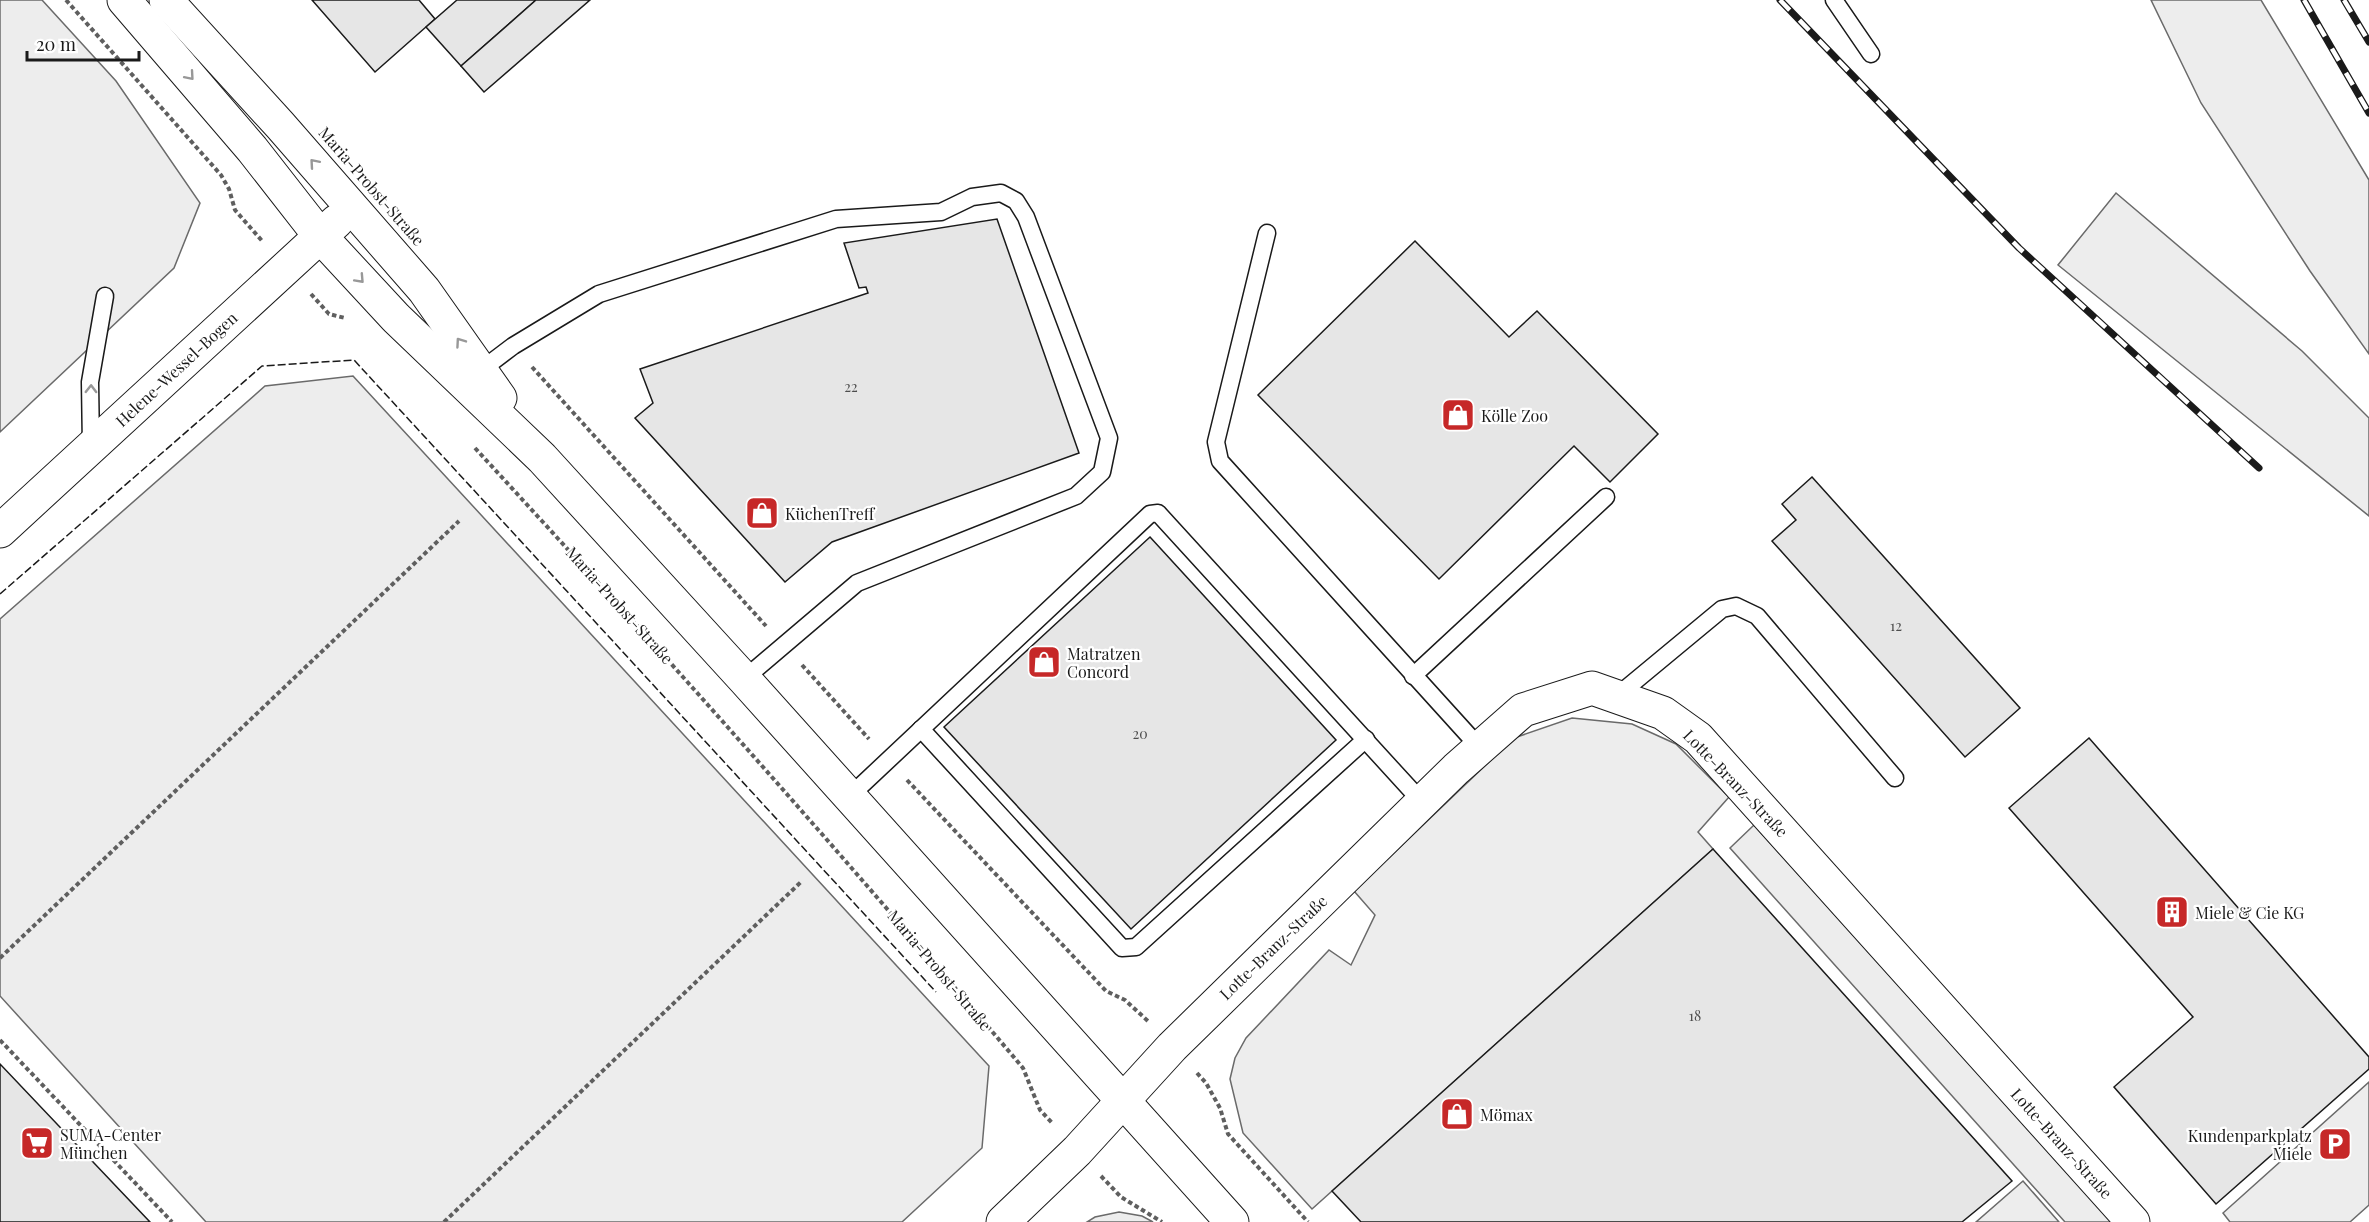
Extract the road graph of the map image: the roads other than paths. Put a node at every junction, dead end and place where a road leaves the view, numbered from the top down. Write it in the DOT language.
graph roads {
  1 [pos="124,0"];
  2 [pos="166,0"];
  3 [pos="1834,0"];
  4 [pos="1870,54"];
  5 [pos="352,207"];
  6 [pos="1267,233"];
  7 [pos="321,236"];
  8 [pos="105,296"];
  9 [pos="472,377"];
  10 [pos="91,447"];
  11 [pos="1606,497"];
  12 [pos="0,531"];
  13 [pos="1413,676"];
  14 [pos="744,679"];
  15 [pos="1617,696"];
  16 [pos="921,729"];
  17 [pos="1366,740"];
  18 [pos="1480,747"];
  19 [pos="1895,778"];
  20 [pos="850,796"];
  21 [pos="1422,802"];
  22 [pos="1124,1101"];
  23 [pos="1003,1222"];
  24 [pos="1232,1222"];
  25 [pos="2133,1222"];
  1 -- 7 [label="street, Maria-Probst-Straße, one-way"];
  5 -- 2 [label="street, Maria-Probst-Straße, one-way"];
  3 -- 4 [label="lane"];
  5 -- 7 [label="street, Helene-Wessel-Bogen"];
  9 -- 5 [label="street, Maria-Probst-Straße, one-way"];
  6 -- 13 [label="lane"];
  7 -- 9 [label="street, Maria-Probst-Straße, one-way"];
  7 -- 10 [label="street, Helene-Wessel-Bogen"];
  10 -- 8 [label="lane, one-way"];
  9 -- 14 [label="street, Maria-Probst-Straße"];
  9 -- 14 [label="lane"];
  10 -- 12 [label="street, Helene-Wessel-Bogen"];
  11 -- 13 [label="lane"];
  13 -- 18 [label="lane"];
  14 -- 20 [label="street, Maria-Probst-Straße"];
  15 -- 18 [label="street, Lotte-Branz-Straße"];
  15 -- 19 [label="lane"];
  15 -- 25 [label="street, Lotte-Branz-Straße"];
  16 -- 17 [label="lane"];
  16 -- 17 [label="lane"];
  16 -- 20 [label="lane"];
  17 -- 21 [label="lane"];
  18 -- 21 [label="street, Lotte-Branz-Straße"];
  20 -- 22 [label="street, Maria-Probst-Straße"];
  21 -- 22 [label="street, Lotte-Branz-Straße"];
  22 -- 23 [label="street, Lotte-Branz-Straße"];
  22 -- 24 [label="street, Maria-Probst-Straße"];
}
